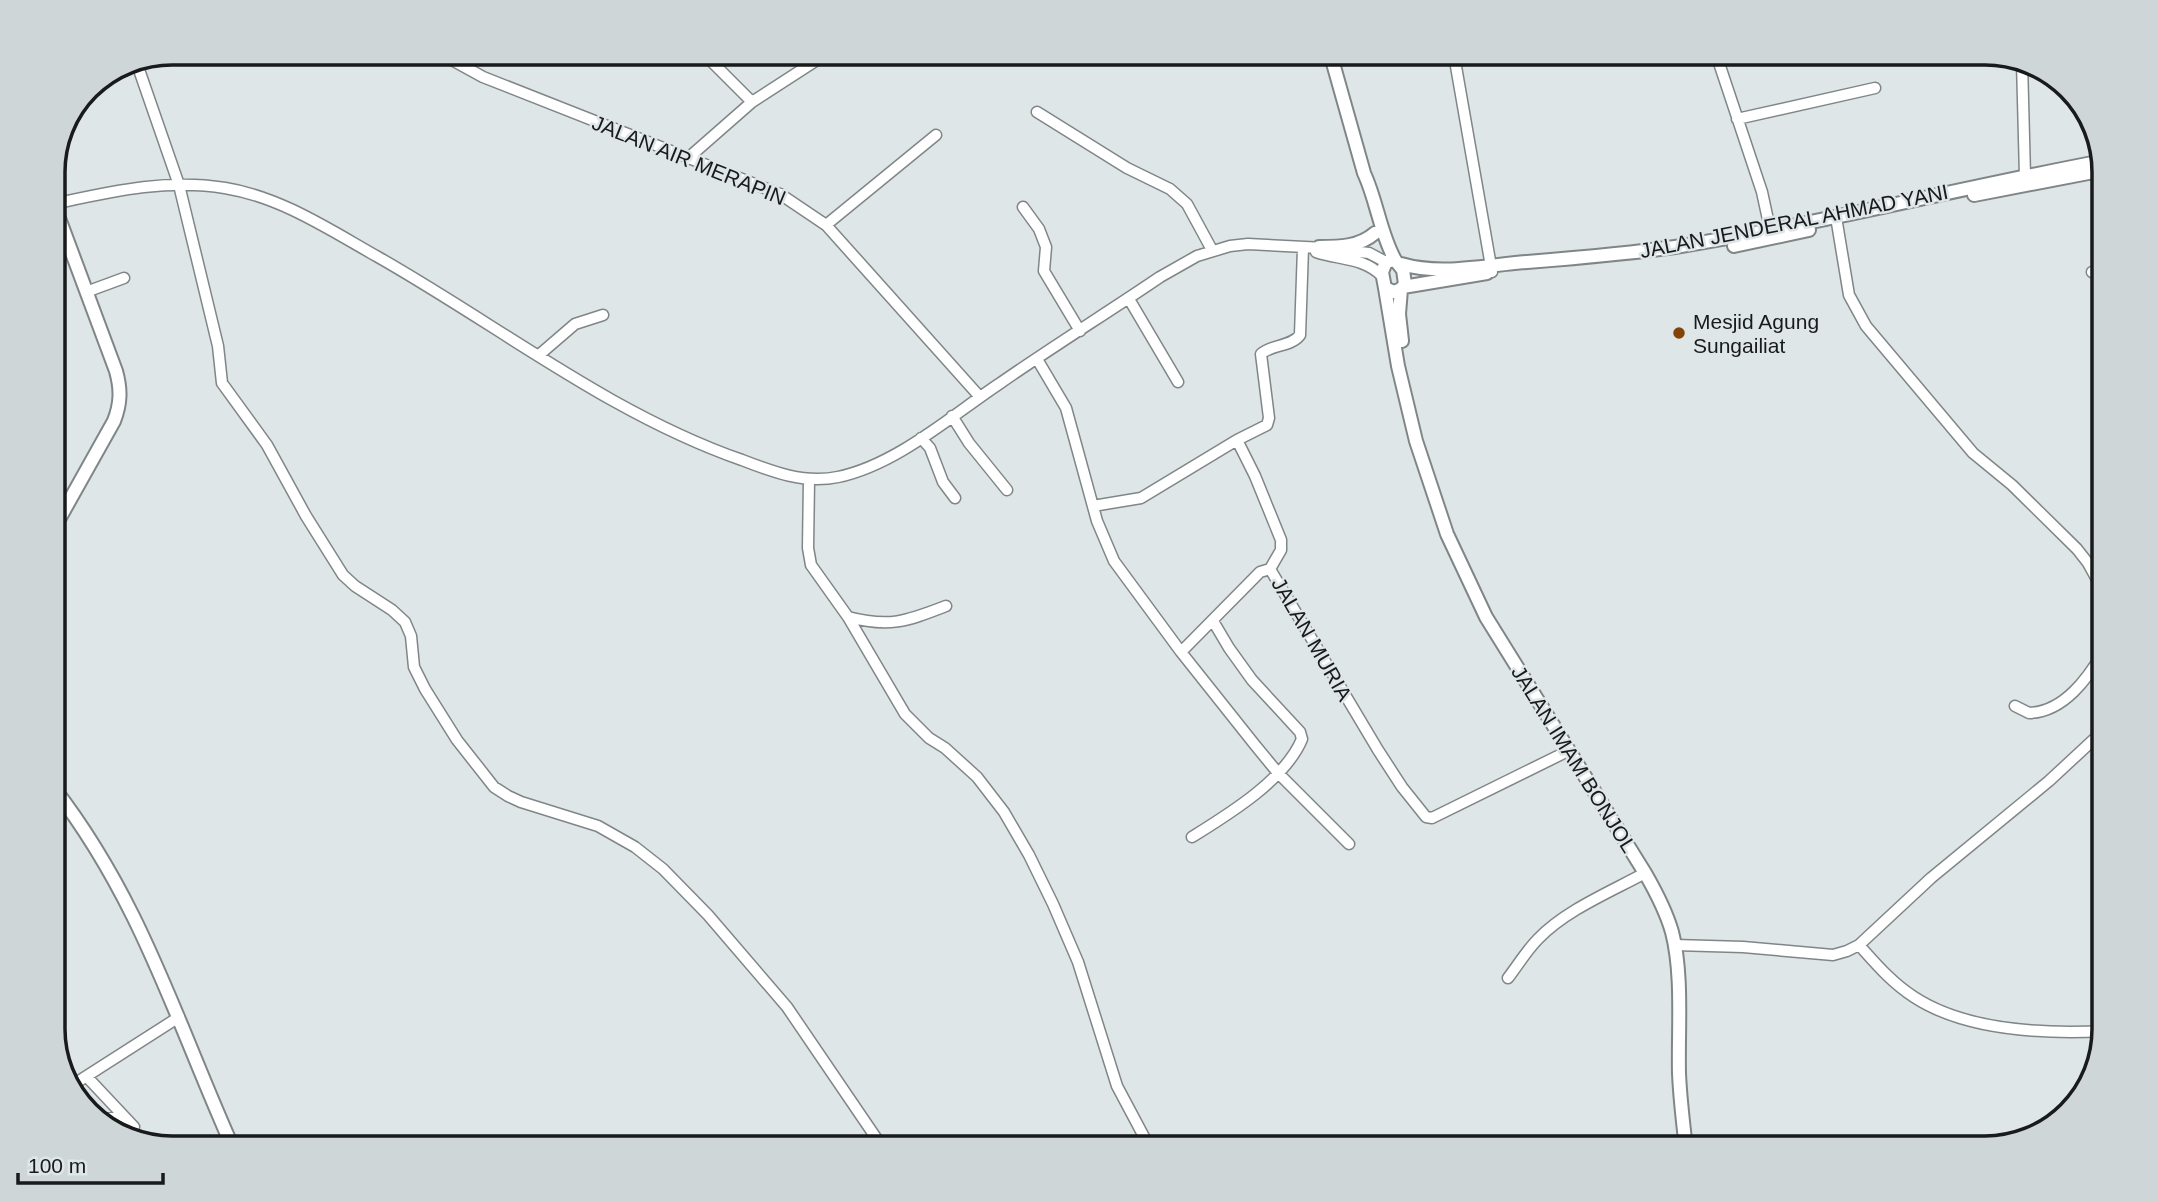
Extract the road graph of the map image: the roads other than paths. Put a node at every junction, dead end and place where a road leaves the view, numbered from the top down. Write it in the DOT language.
graph roads {
  1 [pos="461,65"];
  2 [pos="715,65"];
  3 [pos="809,65"];
  4 [pos="1334,65"];
  5 [pos="1456,65"];
  6 [pos="1720,65"];
  7 [pos="139,71"];
  8 [pos="2022,71"];
  9 [pos="1875,88"];
  10 [pos="752,102"];
  11 [pos="1037,112"];
  12 [pos="1737,119"];
  13 [pos="936,135"];
  14 [pos="687,159"];
  15 [pos="2092,163"];
  16 [pos="2092,172"];
  17 [pos="1364,173"];
  18 [pos="2025,176"];
  19 [pos="179,185"];
  20 [pos="65,201"];
  21 [pos="1023,207"];
  22 [pos="1837,223"];
  23 [pos="826,225"];
  24 [pos="1770,229"];
  25 [pos="1375,233"];
  26 [pos="65,235"];
  27 [pos="1310,248"];
  28 [pos="1212,250"];
  29 [pos="1392,262"];
  30 [pos="1492,268"];
  31 [pos="124,278"];
  32 [pos="1384,282"];
  33 [pos="1402,288"];
  34 [pos="86,292"];
  35 [pos="1129,299"];
  36 [pos="603,315"];
  37 [pos="1080,331"];
  38 [pos="539,355"];
  39 [pos="1037,359"];
  40 [pos="1178,382"];
  41 [pos="1402,383"];
  42 [pos="980,397"];
  43 [pos="952,416"];
  44 [pos="921,438"];
  45 [pos="1237,440"];
  46 [pos="809,480"];
  47 [pos="1007,490"];
  48 [pos="955,498"];
  49 [pos="1093,506"];
  50 [pos="65,509"];
  51 [pos="1270,569"];
  52 [pos="2092,570"];
  53 [pos="946,606"];
  54 [pos="848,617"];
  55 [pos="1213,621"];
  56 [pos="1181,652"];
  57 [pos="2092,670"];
  58 [pos="2015,706"];
  59 [pos="2092,741"];
  60 [pos="1569,751"];
  61 [pos="1278,773"];
  62 [pos="65,805"];
  63 [pos="1192,837"];
  64 [pos="1349,844"];
  65 [pos="1645,873"];
  66 [pos="1675,945"];
  67 [pos="1859,945"];
  68 [pos="1508,978"];
  69 [pos="179,1017"];
  70 [pos="2092,1032"];
  71 [pos="87,1077"];
  72 [pos="79,1082"];
  73 [pos="121,1115"];
  74 [pos="111,1117"];
  75 [pos="134,1127"];
  76 [pos="227,1136"];
  77 [pos="874,1136"];
  78 [pos="1143,1136"];
  79 [pos="1685,1136"];
  1 -- 14 [label="street, JALAN AIR MERAPIN"];
  2 -- 10 [label="street"];
  3 -- 10 [label="street"];
  4 -- 17 [label="main road"];
  5 -- 30 [label="street"];
  6 -- 12 [label="street"];
  7 -- 19 [label="street"];
  8 -- 18 [label="street"];
  9 -- 12 [label="street"];
  10 -- 14 [label="street"];
  11 -- 28 [label="street"];
  12 -- 24 [label="street"];
  13 -- 23 [label="street"];
  14 -- 23 [label="street, JALAN AIR MERAPIN"];
  15 -- 18 [label="main road, JALAN JENDERAL AHMAD YANI"];
  16 -- 22 [label="main road, JALAN JENDERAL AHMAD YANI"];
  17 -- 25 [label="main road"];
  17 -- 29 [label="main road"];
  18 -- 24 [label="main road, JALAN JENDERAL AHMAD YANI"];
  19 -- 20 [label="street"];
  19 -- 38 [label="street"];
  19 -- 77 [label="street"];
  21 -- 37 [label="street"];
  22 -- 30 [label="main road, JALAN JENDERAL AHMAD YANI"];
  22 -- 52 [label="street"];
  23 -- 42 [label="street, JALAN AIR MERAPIN"];
  24 -- 30 [label="main road, JALAN JENDERAL AHMAD YANI"];
  25 -- 27 [label="main road"];
  25 -- 29 [label="main road"];
  26 -- 34 [label="main road"];
  27 -- 28 [label="street"];
  27 -- 29 [label="street"];
  27 -- 32 [label="street"];
  27 -- 45 [label="street"];
  28 -- 35 [label="street"];
  29 -- 30 [label="main road, JALAN JENDERAL AHMAD YANI"];
  29 -- 32 [label="main road"];
  29 -- 33 [label="main road, JALAN IMAM BONJOL"];
  30 -- 33 [label="main road, JALAN JENDERAL AHMAD YANI"];
  31 -- 34 [label="street"];
  32 -- 33 [label="main road, JALAN JENDERAL AHMAD YANI"];
  32 -- 41 [label="main road, JALAN IMAM BONJOL"];
  33 -- 41 [label="main road, JALAN IMAM BONJOL"];
  34 -- 50 [label="main road"];
  35 -- 37 [label="street"];
  35 -- 40 [label="street"];
  36 -- 38 [label="street"];
  37 -- 39 [label="street"];
  38 -- 46 [label="street"];
  39 -- 42 [label="street"];
  39 -- 49 [label="street"];
  41 -- 60 [label="main road, JALAN IMAM BONJOL"];
  42 -- 43 [label="street"];
  43 -- 44 [label="street"];
  43 -- 47 [label="street"];
  44 -- 46 [label="street"];
  44 -- 48 [label="street"];
  45 -- 49 [label="street"];
  45 -- 51 [label="street"];
  46 -- 54 [label="street"];
  49 -- 56 [label="street"];
  51 -- 55 [label="street, JALAN MURIA"];
  51 -- 60 [label="street, JALAN MURIA"];
  53 -- 54 [label="street"];
  54 -- 78 [label="street"];
  55 -- 56 [label="street, JALAN MURIA"];
  55 -- 61 [label="street"];
  56 -- 61 [label="street"];
  57 -- 58 [label="street"];
  59 -- 67 [label="street"];
  60 -- 65 [label="main road, JALAN IMAM BONJOL"];
  61 -- 63 [label="street"];
  61 -- 64 [label="street"];
  62 -- 69 [label="main road"];
  65 -- 66 [label="main road, JALAN IMAM BONJOL"];
  65 -- 68 [label="street"];
  66 -- 67 [label="street"];
  66 -- 79 [label="main road, JALAN IMAM BONJOL"];
  67 -- 70 [label="street"];
  69 -- 71 [label="street"];
  69 -- 76 [label="main road"];
  71 -- 72 [label="street"];
  71 -- 73 [label="street"];
  73 -- 74 [label="street"];
  73 -- 75 [label="street"];
}
